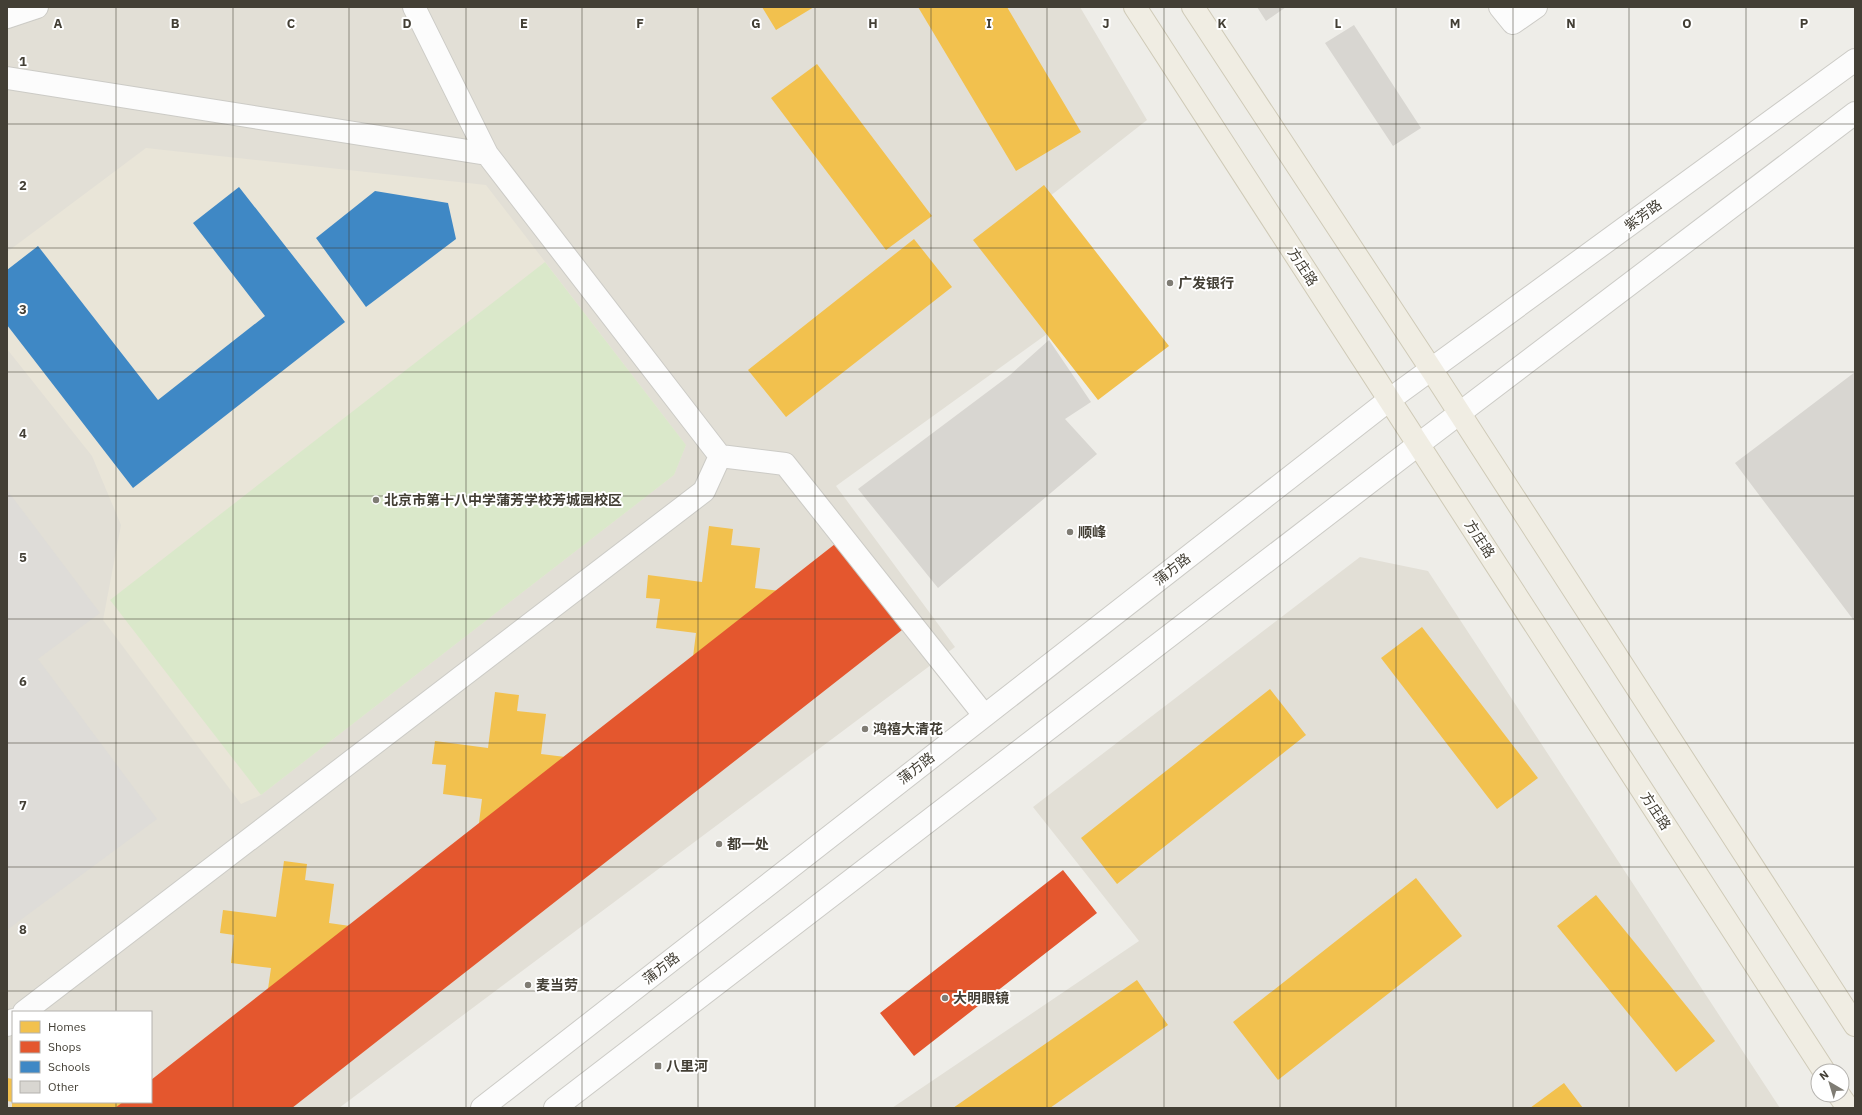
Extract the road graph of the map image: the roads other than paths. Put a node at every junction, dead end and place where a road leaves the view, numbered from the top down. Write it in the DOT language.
graph roads {
  1 [pos="37,7"];
  2 [pos="414,7"];
  3 [pos="1134,7"];
  4 [pos="1193,7"];
  5 [pos="1500,7"];
  6 [pos="1536,7"];
  7 [pos="7,17"];
  8 [pos="1855,60"];
  9 [pos="7,78"];
  10 [pos="1855,113"];
  11 [pos="487,154"];
  12 [pos="1431,370"];
  13 [pos="1389,400"];
  14 [pos="1459,414"];
  15 [pos="1419,444"];
  16 [pos="720,456"];
  17 [pos="984,715"];
  18 [pos="25,1011"];
  19 [pos="1855,1025"];
  20 [pos="1819,1063"];
  21 [pos="482,1108"];
  22 [pos="555,1108"];
  1 -- 7 [label="street"];
  2 -- 11 [label="street"];
  3 -- 13 [label="main road, 方庄路"];
  4 -- 12 [label="main road"];
  5 -- 6 [label="street"];
  8 -- 12 [label="street, 紫芳路"];
  9 -- 11 [label="street"];
  10 -- 14 [label="street"];
  11 -- 16 [label="street"];
  12 -- 13 [label="street, 紫芳路"];
  12 -- 14 [label="main road"];
  13 -- 15 [label="main road, 方庄路"];
  13 -- 17 [label="street, 蒲方路"];
  14 -- 15 [label="street"];
  14 -- 19 [label="main road"];
  15 -- 20 [label="main road, 方庄路"];
  15 -- 22 [label="street"];
  16 -- 17 [label="street"];
  16 -- 18 [label="street"];
  17 -- 21 [label="street, 蒲方路"];
}
